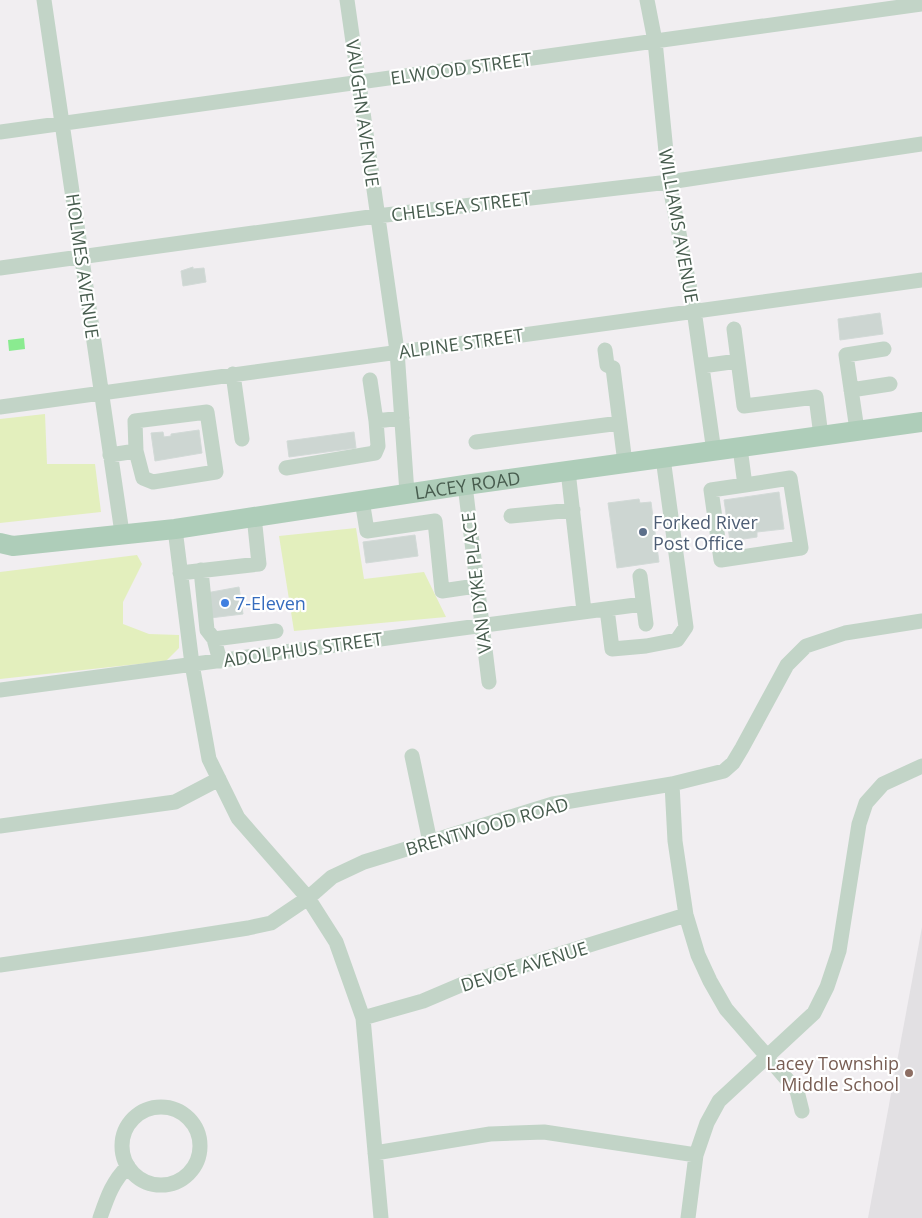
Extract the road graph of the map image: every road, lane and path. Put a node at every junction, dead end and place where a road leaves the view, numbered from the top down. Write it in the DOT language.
graph roads {
  1 [pos="44,0"];
  2 [pos="347,0"];
  3 [pos="647,0"];
  4 [pos="922,4"];
  5 [pos="655,41"];
  6 [pos="358,82"];
  7 [pos="63,124"];
  8 [pos="0,132"];
  9 [pos="922,144"];
  10 [pos="669,182"];
  11 [pos="377,216"];
  12 [pos="81,257"];
  13 [pos="0,268"];
  14 [pos="922,280"];
  15 [pos="694,310"];
  16 [pos="734,329"];
  17 [pos="884,349"];
  18 [pos="605,350"];
  19 [pos="397,352"];
  20 [pos="738,361"];
  21 [pos="702,366"];
  22 [pos="233,374"];
  23 [pos="370,380"];
  24 [pos="890,384"];
  25 [pos="851,390"];
  26 [pos="101,392"];
  27 [pos="0,407"];
  28 [pos="402,418"];
  29 [pos="376,421"];
  30 [pos="922,422"];
  31 [pos="620,423"];
  32 [pos="857,430"];
  33 [pos="821,436"];
  34 [pos="242,439"];
  35 [pos="476,442"];
  36 [pos="740,448"];
  37 [pos="136,451"];
  38 [pos="714,452"];
  39 [pos="110,456"];
  40 [pos="662,458"];
  41 [pos="625,463"];
  42 [pos="286,468"];
  43 [pos="568,471"];
  44 [pos="465,485"];
  45 [pos="745,485"];
  46 [pos="407,493"];
  47 [pos="362,500"];
  48 [pos="573,510"];
  49 [pos="254,516"];
  50 [pos="511,516"];
  51 [pos="175,529"];
  52 [pos="122,533"];
  53 [pos="4,547"];
  54 [pos="202,570"];
  55 [pos="180,573"];
  56 [pos="640,576"];
  57 [pos="476,586"];
  58 [pos="643,604"];
  59 [pos="584,611"];
  60 [pos="608,616"];
  61 [pos="922,621"];
  62 [pos="480,623"];
  63 [pos="646,624"];
  64 [pos="276,631"];
  65 [pos="214,639"];
  66 [pos="220,661"];
  67 [pos="192,664"];
  68 [pos="489,682"];
  69 [pos="0,690"];
  70 [pos="412,756"];
  71 [pos="922,766"];
  72 [pos="219,779"];
  73 [pos="672,784"];
  74 [pos="0,826"];
  75 [pos="430,842"];
  76 [pos="308,898"];
  77 [pos="686,915"];
  78 [pos="0,965"];
  79 [pos="363,1018"];
  80 [pos="765,1056"];
  81 [pos="802,1111"];
  82 [pos="375,1153"];
  83 [pos="696,1155"];
  84 [pos="128,1166"];
  85 [pos="100,1218"];
  86 [pos="381,1218"];
  87 [pos="688,1218"];
  1 -- 7 [label="street, HOLMES AVENUE"];
  2 -- 6 [label="street, VAUGHN AVENUE"];
  3 -- 5 [label="street, WILLIAMS AVENUE"];
  4 -- 5 [label="street, ELWOOD STREET"];
  5 -- 6 [label="street, ELWOOD STREET"];
  5 -- 10 [label="street, WILLIAMS AVENUE"];
  6 -- 7 [label="street, ELWOOD STREET"];
  6 -- 11 [label="street, VAUGHN AVENUE"];
  7 -- 8 [label="street, ELWOOD STREET"];
  7 -- 12 [label="street, HOLMES AVENUE"];
  9 -- 10 [label="street, CHELSEA STREET"];
  10 -- 11 [label="street, CHELSEA STREET"];
  10 -- 15 [label="street, WILLIAMS AVENUE"];
  11 -- 12 [label="street, CHELSEA STREET"];
  11 -- 19 [label="street, VAUGHN AVENUE"];
  12 -- 13 [label="street, CHELSEA STREET"];
  12 -- 26 [label="street, HOLMES AVENUE"];
  14 -- 15 [label="street, ALPINE STREET"];
  15 -- 19 [label="street, ALPINE STREET"];
  15 -- 21 [label="street, WILLIAMS AVENUE"];
  16 -- 20 [label="street"];
  17 -- 25 [label="street"];
  18 -- 31 [label="street"];
  19 -- 22 [label="street, ALPINE STREET"];
  19 -- 28 [label="street, VAUGHN AVENUE"];
  20 -- 21 [label="street"];
  20 -- 33 [label="street"];
  21 -- 38 [label="street, WILLIAMS AVENUE"];
  22 -- 26 [label="street, ALPINE STREET"];
  22 -- 34 [label="street"];
  23 -- 29 [label="street"];
  24 -- 25 [label="street"];
  25 -- 32 [label="street"];
  26 -- 27 [label="street, ALPINE STREET"];
  26 -- 39 [label="street, HOLMES AVENUE"];
  28 -- 29 [label="street"];
  28 -- 46 [label="street, VAUGHN AVENUE"];
  29 -- 42 [label="street"];
  30 -- 32 [label="main road, LACEY ROAD"];
  31 -- 35 [label="street"];
  31 -- 41 [label="street"];
  32 -- 33 [label="main road, LACEY ROAD"];
  33 -- 36 [label="main road, LACEY ROAD"];
  36 -- 38 [label="main road, LACEY ROAD"];
  36 -- 45 [label="street"];
  37 -- 37 [label="street"];
  37 -- 39 [label="street"];
  38 -- 40 [label="main road, LACEY ROAD"];
  39 -- 52 [label="street, HOLMES AVENUE"];
  40 -- 41 [label="main road, LACEY ROAD"];
  40 -- 60 [label="street"];
  41 -- 43 [label="main road, LACEY ROAD"];
  43 -- 44 [label="main road, LACEY ROAD"];
  43 -- 48 [label="street"];
  44 -- 46 [label="main road, LACEY ROAD"];
  44 -- 57 [label="street, VAN DYKE PLACE"];
  45 -- 45 [label="street"];
  46 -- 47 [label="main road, LACEY ROAD"];
  47 -- 49 [label="main road, LACEY ROAD"];
  47 -- 57 [label="street"];
  48 -- 50 [label="street"];
  48 -- 59 [label="street"];
  49 -- 51 [label="main road, LACEY ROAD"];
  49 -- 54 [label="street"];
  51 -- 52 [label="main road, LACEY ROAD"];
  51 -- 55 [label="street"];
  52 -- 53 [label="main road, LACEY ROAD"];
  54 -- 55 [label="street"];
  54 -- 65 [label="street"];
  55 -- 67 [label="street"];
  56 -- 58 [label="street"];
  57 -- 62 [label="street, VAN DYKE PLACE"];
  58 -- 60 [label="street, ADOLPHUS STREET"];
  58 -- 63 [label="street"];
  59 -- 60 [label="street, ADOLPHUS STREET"];
  59 -- 62 [label="street, ADOLPHUS STREET"];
  61 -- 73 [label="street, BRENTWOOD ROAD"];
  62 -- 66 [label="street, ADOLPHUS STREET"];
  62 -- 68 [label="street, VAN DYKE PLACE"];
  64 -- 65 [label="street"];
  65 -- 66 [label="street"];
  66 -- 67 [label="street, ADOLPHUS STREET"];
  67 -- 69 [label="street, ADOLPHUS STREET"];
  67 -- 72 [label="street"];
  70 -- 75 [label="street"];
  71 -- 80 [label="street"];
  72 -- 74 [label="street"];
  72 -- 76 [label="street"];
  73 -- 75 [label="street, BRENTWOOD ROAD"];
  73 -- 77 [label="street"];
  75 -- 76 [label="street, BRENTWOOD ROAD"];
  76 -- 78 [label="street, BRENTWOOD ROAD"];
  76 -- 79 [label="street"];
  77 -- 79 [label="street, DEVOE AVENUE"];
  77 -- 80 [label="street"];
  79 -- 82 [label="street"];
  80 -- 81 [label="street"];
  80 -- 83 [label="street"];
  82 -- 83 [label="street"];
  82 -- 86 [label="street"];
  83 -- 87 [label="street"];
  84 -- 84 [label="street"];
  84 -- 85 [label="street"];
}
